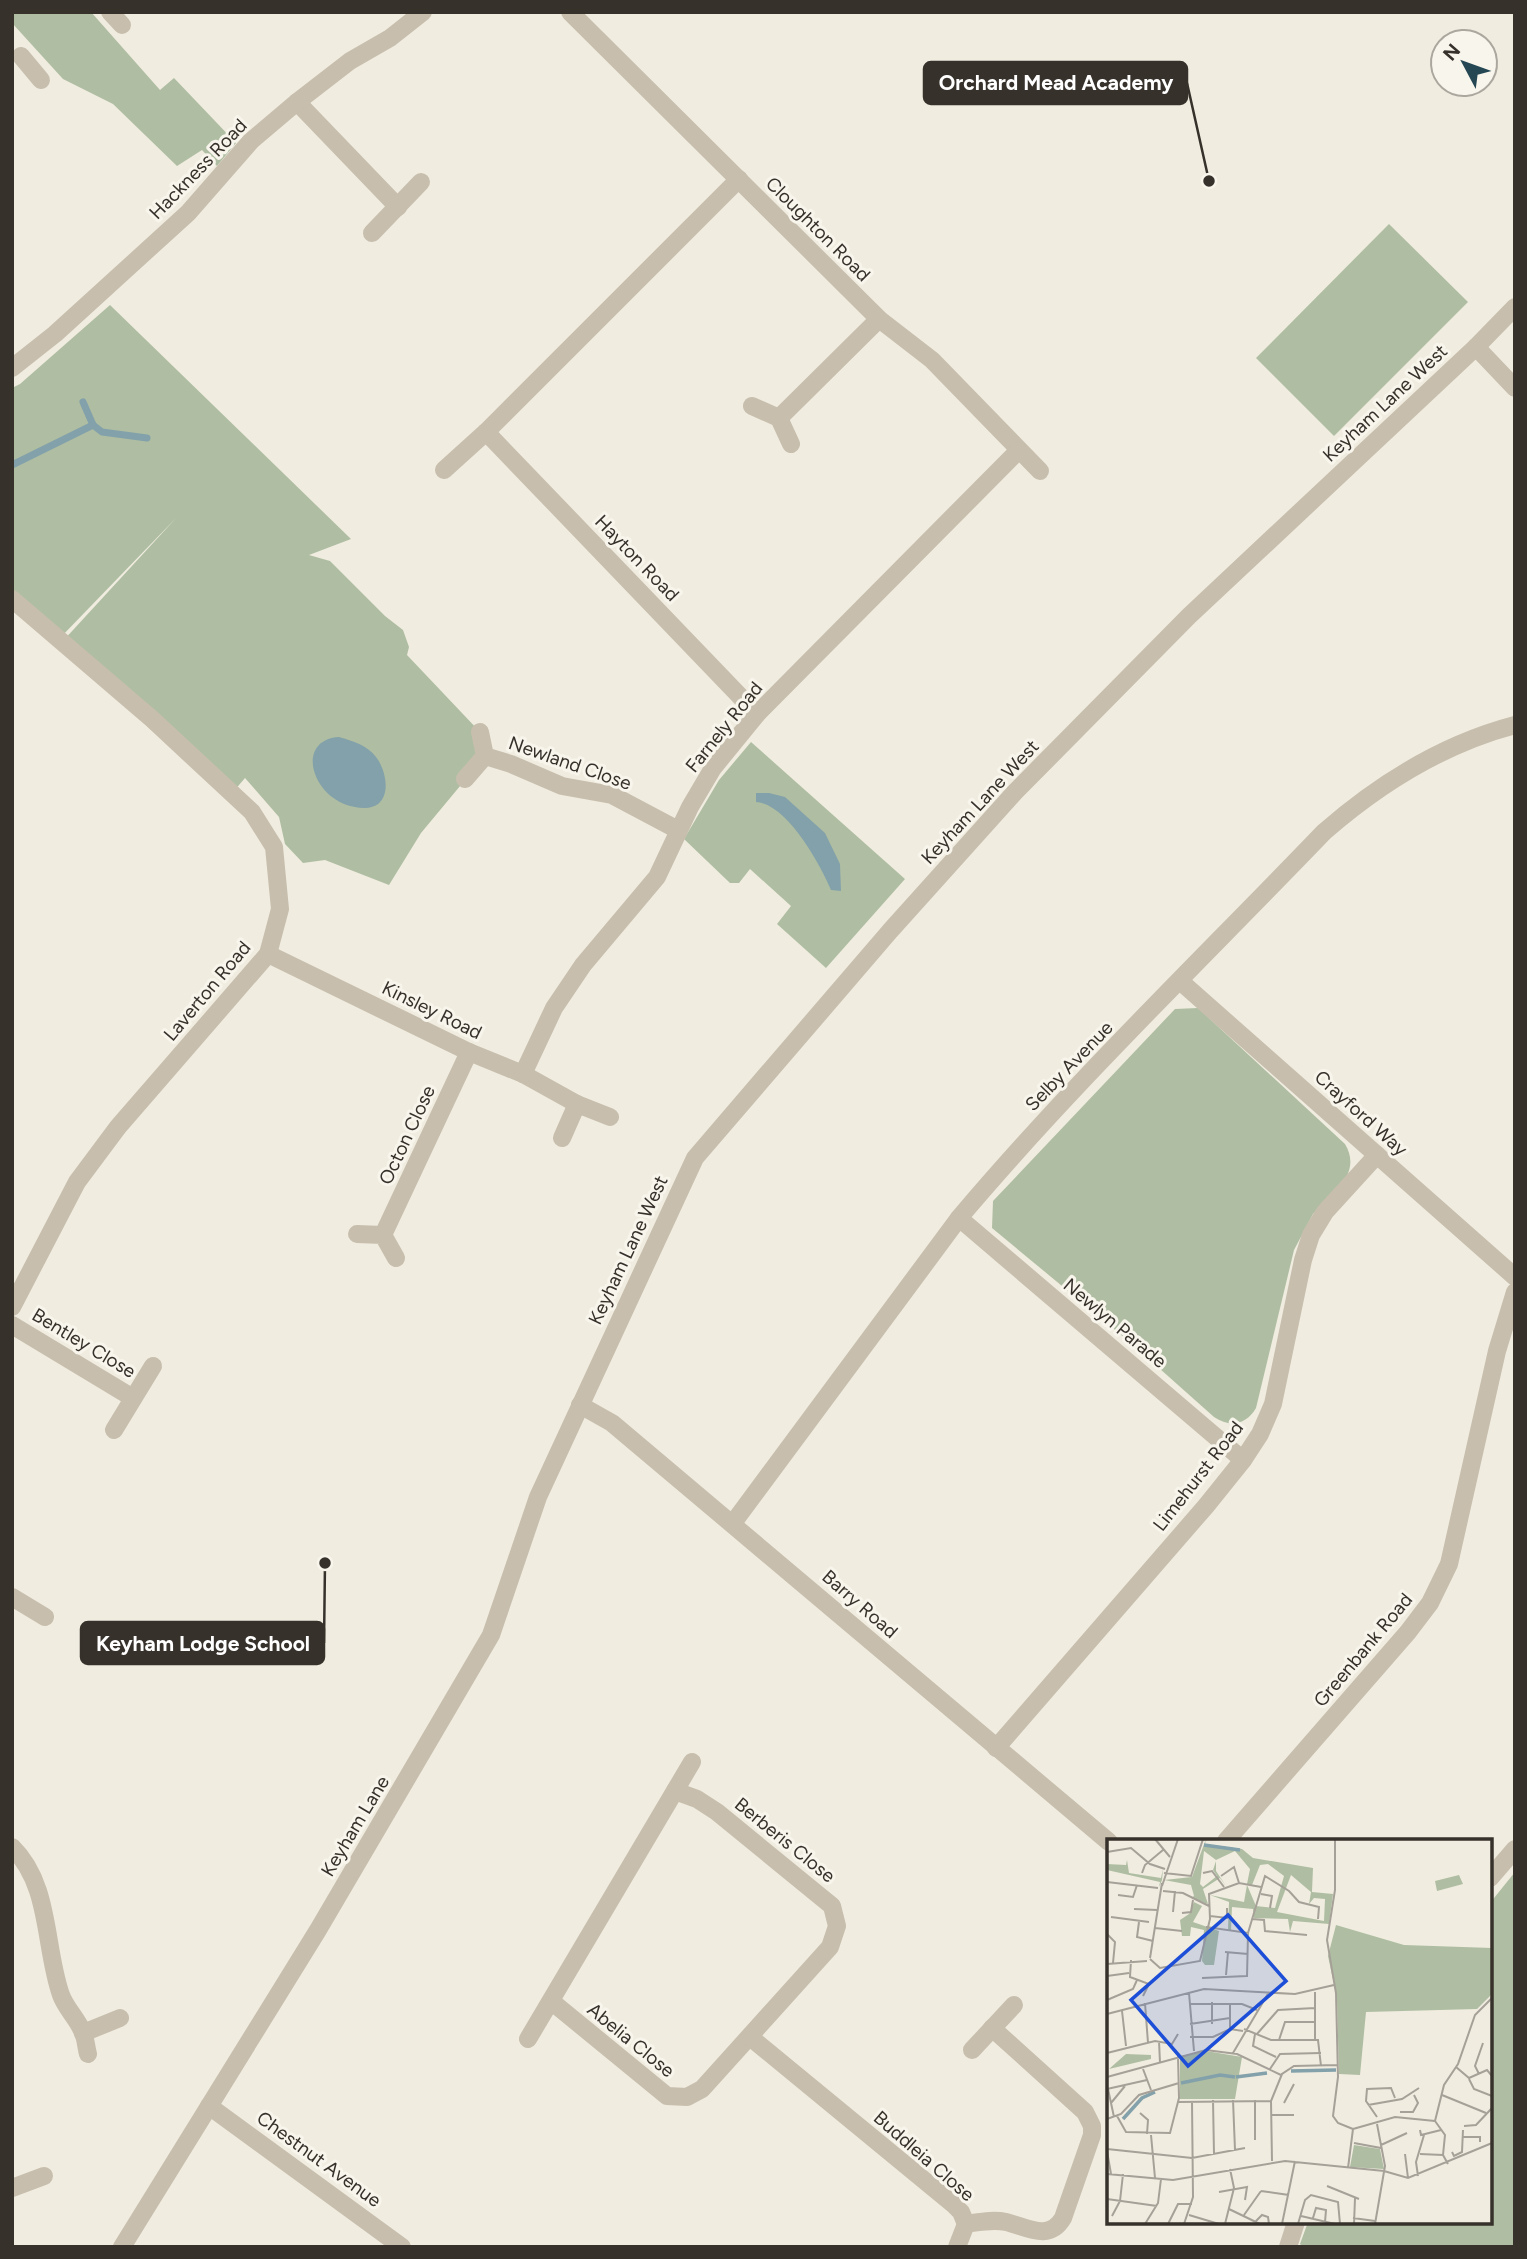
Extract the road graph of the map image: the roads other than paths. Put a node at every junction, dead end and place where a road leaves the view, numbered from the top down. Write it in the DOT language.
graph roads {
  1 [pos="423,12"];
  2 [pos="570,12"];
  3 [pos="15,55"];
  4 [pos="41,80"];
  5 [pos="297,102"];
  6 [pos="739,179"];
  7 [pos="421,182"];
  8 [pos="398,207"];
  9 [pos="372,233"];
  10 [pos="1515,307"];
  11 [pos="879,319"];
  12 [pos="1475,347"];
  13 [pos="12,368"];
  14 [pos="1515,388"];
  15 [pos="752,406"];
  16 [pos="779,418"];
  17 [pos="486,432"];
  18 [pos="791,444"];
  19 [pos="1018,451"];
  20 [pos="444,470"];
  21 [pos="1040,471"];
  22 [pos="12,598"];
  23 [pos="757,714"];
  24 [pos="1515,725"];
  25 [pos="480,732"];
  26 [pos="485,756"];
  27 [pos="465,779"];
  28 [pos="678,830"];
  29 [pos="268,954"];
  30 [pos="1180,981"];
  31 [pos="469,1052"];
  32 [pos="523,1074"];
  33 [pos="577,1104"];
  34 [pos="610,1117"];
  35 [pos="562,1138"];
  36 [pos="1377,1155"];
  37 [pos="959,1218"];
  38 [pos="357,1234"];
  39 [pos="383,1235"];
  40 [pos="396,1258"];
  41 [pos="1515,1277"];
  42 [pos="1515,1292"];
  43 [pos="12,1307"];
  44 [pos="12,1325"];
  45 [pos="153,1366"];
  46 [pos="134,1398"];
  47 [pos="580,1405"];
  48 [pos="114,1430"];
  49 [pos="1243,1460"];
  50 [pos="733,1523"];
  51 [pos="13,1598"];
  52 [pos="45,1617"];
  53 [pos="996,1748"];
  54 [pos="692,1762"];
  55 [pos="675,1791"];
  56 [pos="1228,1839"];
  57 [pos="1107,1840"];
  58 [pos="12,1847"];
  59 [pos="1515,1849"];
  60 [pos="1492,1876"];
  61 [pos="551,2001"];
  62 [pos="1014,2004"];
  63 [pos="120,2018"];
  64 [pos="992,2028"];
  65 [pos="83,2032"];
  66 [pos="750,2037"];
  67 [pos="528,2039"];
  68 [pos="972,2050"];
  69 [pos="88,2054"];
  70 [pos="209,2106"];
  71 [pos="44,2176"];
  72 [pos="12,2188"];
  73 [pos="966,2224"];
  74 [pos="1295,2224"];
  75 [pos="122,2247"];
  76 [pos="402,2247"];
  77 [pos="957,2247"];
  78 [pos="1288,2247"];
  1 -- 5 [label="street, Hackness Road"];
  2 -- 6 [label="street, Cloughton Road"];
  3 -- 4 [label="street"];
  5 -- 8 [label="street"];
  5 -- 13 [label="street, Hackness Road"];
  6 -- 11 [label="street, Cloughton Road"];
  6 -- 17 [label="street"];
  7 -- 8 [label="street"];
  8 -- 9 [label="street"];
  10 -- 12 [label="street, Keyham Lane West"];
  11 -- 16 [label="street"];
  11 -- 19 [label="street, Cloughton Road"];
  12 -- 14 [label="street"];
  12 -- 47 [label="street, Keyham Lane West"];
  15 -- 16 [label="street"];
  16 -- 18 [label="street"];
  17 -- 20 [label="street"];
  17 -- 23 [label="street, Hayton Road"];
  19 -- 21 [label="street, Cloughton Road"];
  19 -- 23 [label="street, Farnely Road"];
  22 -- 29 [label="street, Laverton Road"];
  23 -- 28 [label="street, Farnely Road"];
  24 -- 30 [label="street, Selby Avenue"];
  25 -- 26 [label="street, Newland Close"];
  26 -- 27 [label="street, Newland Close"];
  26 -- 28 [label="street, Newland Close"];
  28 -- 32 [label="street, Farnely Road"];
  29 -- 31 [label="street, Kinsley Road"];
  29 -- 43 [label="street, Laverton Road"];
  30 -- 36 [label="street, Crayford Way"];
  30 -- 37 [label="street, Selby Avenue"];
  31 -- 32 [label="street, Kinsley Road"];
  31 -- 39 [label="street, Octon Close"];
  32 -- 33 [label="street, Kinsley Road"];
  33 -- 34 [label="street, Kinsley Road"];
  33 -- 35 [label="street"];
  36 -- 41 [label="street, Crayford Way"];
  36 -- 49 [label="street, Limehurst Road"];
  37 -- 49 [label="street, Newlyn Parade"];
  37 -- 50 [label="street, Selby Avenue"];
  38 -- 39 [label="street"];
  39 -- 40 [label="street"];
  42 -- 56 [label="street, Greenbank Road"];
  44 -- 46 [label="street, Bentley Close"];
  45 -- 46 [label="street, Bentley Close"];
  46 -- 48 [label="street, Bentley Close"];
  47 -- 50 [label="street, Barry Road"];
  47 -- 70 [label="street, Keyham Lane"];
  49 -- 53 [label="street, Limehurst Road"];
  50 -- 53 [label="street, Barry Road"];
  51 -- 52 [label="street"];
  53 -- 57 [label="street, Barry Road"];
  54 -- 55 [label="street"];
  55 -- 61 [label="street"];
  55 -- 66 [label="street, Berberis Close"];
  58 -- 65 [label="street"];
  59 -- 60 [label="street"];
  61 -- 66 [label="street, Abelia Close"];
  61 -- 67 [label="street"];
  62 -- 64 [label="street"];
  63 -- 65 [label="street"];
  64 -- 68 [label="street"];
  64 -- 73 [label="street, Buddleia Close"];
  65 -- 69 [label="street"];
  66 -- 73 [label="street, Buddleia Close"];
  70 -- 75 [label="street, Keyham Lane"];
  70 -- 76 [label="street, Chestnut Avenue"];
  71 -- 72 [label="street"];
  73 -- 77 [label="street"];
  74 -- 78 [label="street"];
}
